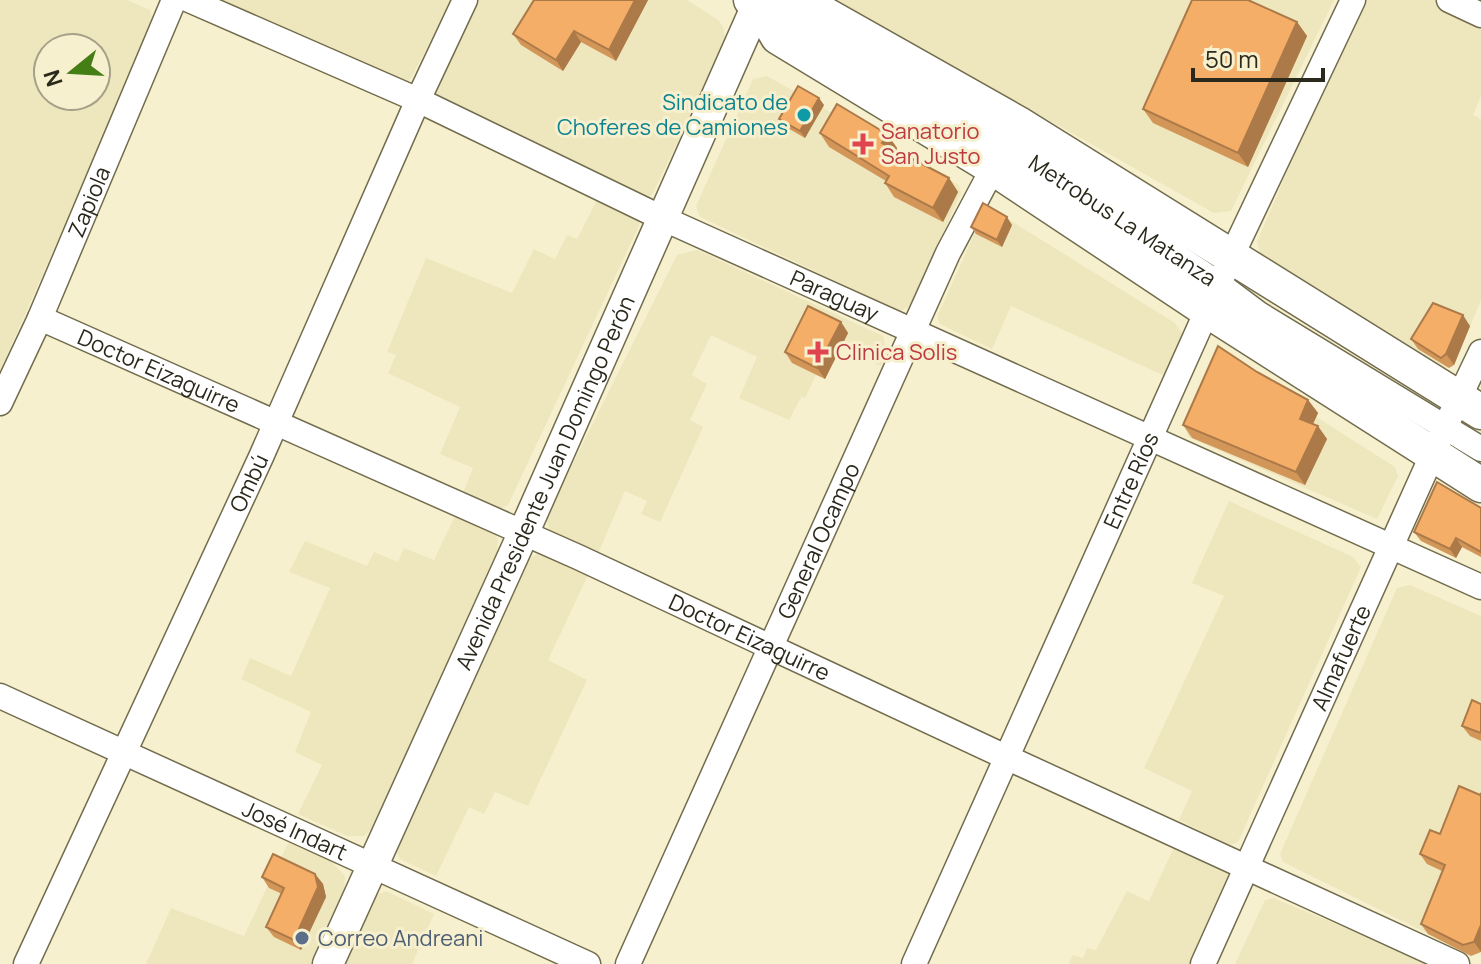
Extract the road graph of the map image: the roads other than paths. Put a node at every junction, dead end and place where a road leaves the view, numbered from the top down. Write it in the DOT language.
graph roads {
  1 [pos="174,0"];
  2 [pos="189,0"];
  3 [pos="465,0"];
  4 [pos="1353,0"];
  5 [pos="1449,0"];
  6 [pos="756,1"];
  7 [pos="1481,15"];
  8 [pos="418,100"];
  9 [pos="1005,144"];
  10 [pos="662,218"];
  11 [pos="1218,287"];
  12 [pos="40,318"];
  13 [pos="914,331"];
  14 [pos="1481,352"];
  15 [pos="0,403"];
  16 [pos="277,422"];
  17 [pos="1451,426"];
  18 [pos="1150,440"];
  19 [pos="1481,449"];
  20 [pos="1481,465"];
  21 [pos="1481,485"];
  22 [pos="523,534"];
  23 [pos="1391,546"];
  24 [pos="1481,587"];
  25 [pos="772,649"];
  26 [pos="0,696"];
  27 [pos="123,752"];
  28 [pos="1008,758"];
  29 [pos="1247,866"];
  30 [pos="372,867"];
  31 [pos="26,964"];
  32 [pos="328,964"];
  33 [pos="588,964"];
  34 [pos="628,964"];
  35 [pos="914,964"];
  36 [pos="1203,964"];
  37 [pos="1457,964"];
  1 -- 12 [label="street, Zapiola"];
  2 -- 8 [label="street, Paraguay"];
  3 -- 8 [label="street, Ombú"];
  4 -- 11 [label="street, Entre Ríos"];
  5 -- 7 [label="street"];
  6 -- 9 [label="highway"];
  6 -- 9 [label="highway"];
  6 -- 10 [label="main road, Avenida Presidente Juan Domingo Perón"];
  8 -- 10 [label="street, Paraguay"];
  8 -- 16 [label="street, Ombú"];
  9 -- 11 [label="highway"];
  9 -- 11 [label="highway"];
  9 -- 13 [label="street, General Ocampo"];
  10 -- 13 [label="street, Paraguay"];
  10 -- 22 [label="main road, Avenida Presidente Juan Domingo Perón"];
  11 -- 17 [label="highway"];
  11 -- 17 [label="highway"];
  11 -- 18 [label="street, Entre Ríos"];
  12 -- 15 [label="street, Zapiola"];
  12 -- 16 [label="street, Doctor Eizaguirre"];
  13 -- 18 [label="street, Paraguay"];
  13 -- 25 [label="street, General Ocampo"];
  14 -- 17 [label="street, Almafuerte"];
  16 -- 22 [label="street, Doctor Eizaguirre"];
  16 -- 27 [label="street, Ombú"];
  17 -- 19 [label="street"];
  17 -- 20 [label="street"];
  17 -- 21 [label="highway"];
  17 -- 23 [label="street, Almafuerte"];
  18 -- 23 [label="street, Paraguay"];
  18 -- 28 [label="street, Entre Ríos"];
  22 -- 25 [label="street, Doctor Eizaguirre"];
  22 -- 30 [label="main road, Avenida Presidente Juan Domingo Perón"];
  23 -- 24 [label="street, Paraguay"];
  23 -- 29 [label="street, Almafuerte"];
  25 -- 28 [label="street, Doctor Eizaguirre"];
  25 -- 34 [label="street, General Ocampo"];
  26 -- 27 [label="street, José Indart"];
  27 -- 30 [label="street, José Indart"];
  27 -- 31 [label="street, Ombú"];
  28 -- 29 [label="street, Doctor Eizaguirre"];
  28 -- 35 [label="street, Entre Ríos"];
  29 -- 36 [label="street, Almafuerte"];
  29 -- 37 [label="street, Doctor Eizaguirre"];
  30 -- 32 [label="main road, Avenida Presidente Juan Domingo Perón"];
  30 -- 33 [label="street, José Indart"];
}
